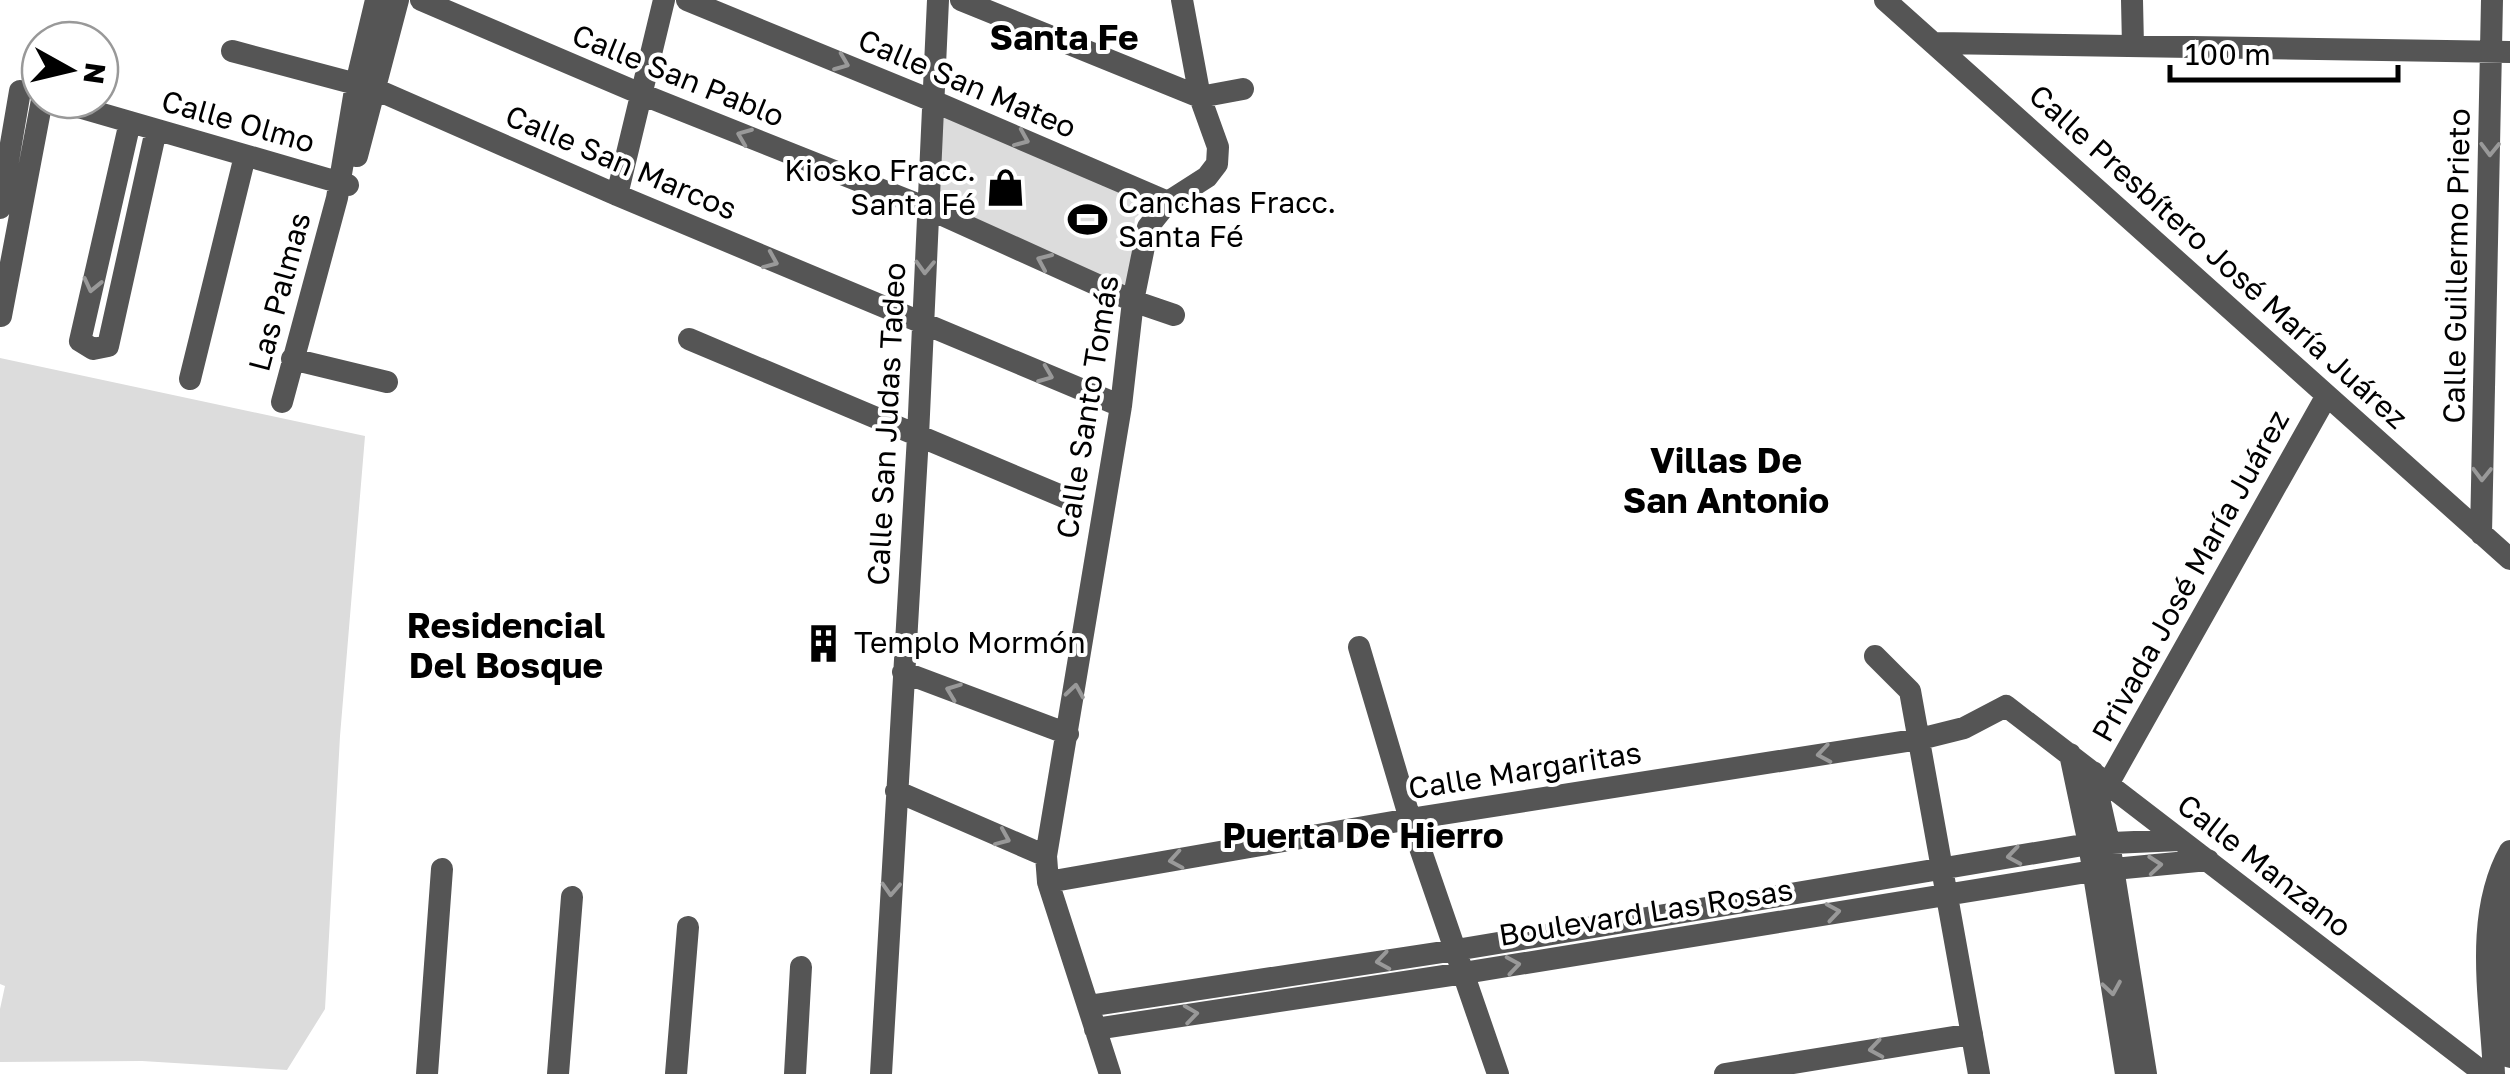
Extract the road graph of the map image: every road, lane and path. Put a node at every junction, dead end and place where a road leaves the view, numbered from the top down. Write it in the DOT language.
graph roads {
  1 [pos="376,0"];
  2 [pos="398,0"];
  3 [pos="421,0"];
  4 [pos="664,0"];
  5 [pos="686,0"];
  6 [pos="938,0"];
  7 [pos="961,0"];
  8 [pos="1182,0"];
  9 [pos="1885,0"];
  10 [pos="2132,0"];
  11 [pos="2492,0"];
  12 [pos="1937,44"];
  13 [pos="2133,46"];
  14 [pos="232,51"];
  15 [pos="2501,52"];
  16 [pos="366,87"];
  17 [pos="1243,89"];
  18 [pos="641,94"];
  19 [pos="1200,97"];
  20 [pos="933,100"];
  21 [pos="120,119"];
  22 [pos="20,120"];
  23 [pos="23,120"];
  24 [pos="130,122"];
  25 [pos="156,130"];
  26 [pos="245,156"];
  27 [pos="341,189"];
  28 [pos="617,195"];
  29 [pos="1168,202"];
  30 [pos="0,208"];
  31 [pos="927,208"];
  32 [pos="104,235"];
  33 [pos="130,247"];
  34 [pos="1133,301"];
  35 [pos="1174,315"];
  36 [pos="1,316"];
  37 [pos="923,325"];
  38 [pos="689,339"];
  39 [pos="292,359"];
  40 [pos="190,379"];
  41 [pos="387,382"];
  42 [pos="2326,396"];
  43 [pos="282,402"];
  44 [pos="1121,406"];
  45 [pos="918,436"];
  46 [pos="1071,500"];
  47 [pos="2480,534"];
  48 [pos="2510,559"];
  49 [pos="1360,647"];
  50 [pos="1875,656"];
  51 [pos="903,672"];
  52 [pos="2006,706"];
  53 [pos="1068,734"];
  54 [pos="1920,739"];
  55 [pos="2070,754"];
  56 [pos="2101,778"];
  57 [pos="896,791"];
  58 [pos="1410,819"];
  59 [pos="2180,840"];
  60 [pos="2099,843"];
  61 [pos="2510,851"];
  62 [pos="1046,856"];
  63 [pos="2208,860"];
  64 [pos="1942,868"];
  65 [pos="442,869"];
  66 [pos="2103,870"];
  67 [pos="2510,879"];
  68 [pos="1048,882"];
  69 [pos="1946,894"];
  70 [pos="572,897"];
  71 [pos="688,927"];
  72 [pos="1456,950"];
  73 [pos="802,967"];
  74 [pos="1464,974"];
  75 [pos="2509,995"];
  76 [pos="1092,1017"];
  77 [pos="1972,1034"];
  78 [pos="2510,1057"];
  79 [pos="427,1074"];
  80 [pos="558,1074"];
  81 [pos="676,1074"];
  82 [pos="796,1074"];
  83 [pos="881,1074"];
  84 [pos="1110,1074"];
  85 [pos="1498,1074"];
  86 [pos="1724,1074"];
  87 [pos="1979,1074"];
  88 [pos="2126,1074"];
  89 [pos="2146,1074"];
  90 [pos="2485,1074"];
  91 [pos="2494,1074"];
  1 -- 16 [label="street"];
  2 -- 16 [label="street"];
  3 -- 18 [label="street, Calle San Pablo"];
  4 -- 18 [label="street"];
  5 -- 20 [label="street, Calle San Mateo, one-way"];
  6 -- 20 [label="street, Calle San Judas Tadeo"];
  7 -- 19 [label="street"];
  8 -- 19 [label="street, Calle Santo Tomás"];
  9 -- 12 [label="street, Calle Presbítero José María Juárez"];
  10 -- 13 [label="street"];
  11 -- 15 [label="street, Calle Guillermo Prieto"];
  12 -- 13 [label="street"];
  12 -- 42 [label="street, Calle Presbítero José María Juárez"];
  13 -- 15 [label="street"];
  14 -- 16 [label="street, Calle San Marcos"];
  15 -- 47 [label="street, Calle Guillermo Prieto, one-way"];
  16 -- 27 [label="street, Las Palmas"];
  16 -- 28 [label="street, Calle San Marcos"];
  17 -- 19 [label="street"];
  18 -- 28 [label="street"];
  31 -- 18 [label="street, Calle San Pablo, one-way"];
  19 -- 29 [label="street, Calle Santo Tomás"];
  20 -- 29 [label="street, Calle San Mateo, one-way"];
  20 -- 31 [label="street, Calle San Judas Tadeo"];
  21 -- 24 [label="street, Calle Olmo"];
  22 -- 30 [label="street"];
  23 -- 36 [label="street"];
  24 -- 25 [label="street, Calle Olmo"];
  24 -- 32 [label="street"];
  25 -- 26 [label="street, Calle Olmo"];
  25 -- 33 [label="street"];
  26 -- 27 [label="street, Calle Olmo"];
  26 -- 40 [label="street"];
  27 -- 39 [label="street, Las Palmas"];
  28 -- 37 [label="street, Calle San Marcos, one-way"];
  29 -- 34 [label="street, Calle Santo Tomás"];
  34 -- 31 [label="street, Calle San Pablo, one-way"];
  31 -- 37 [label="street, Calle San Judas Tadeo, one-way"];
  32 -- 33 [label="street"];
  32 -- 33 [label="street, one-way"];
  34 -- 35 [label="street, Calle San Pablo"];
  34 -- 44 [label="street, Calle Santo Tomás"];
  37 -- 44 [label="street, Calle San Marcos, one-way"];
  37 -- 45 [label="street, Calle San Judas Tadeo"];
  38 -- 45 [label="street"];
  39 -- 41 [label="street"];
  39 -- 43 [label="street, Las Palmas"];
  42 -- 47 [label="street, Calle Presbítero José María Juárez"];
  42 -- 56 [label="street, Privada José María Juárez"];
  53 -- 44 [label="street, Calle Santo Tomás, one-way"];
  45 -- 46 [label="street"];
  45 -- 51 [label="street, Calle San Judas Tadeo"];
  47 -- 48 [label="street, Calle Presbítero José María Juárez"];
  49 -- 58 [label="street"];
  50 -- 54 [label="street"];
  53 -- 51 [label="street, one-way"];
  51 -- 57 [label="street, Calle San Judas Tadeo"];
  52 -- 54 [label="street, Calle Margaritas"];
  52 -- 55 [label="street, Calle Manzano"];
  53 -- 62 [label="street, Calle Santo Tomás"];
  54 -- 58 [label="street, Calle Margaritas, one-way"];
  54 -- 64 [label="street"];
  55 -- 56 [label="street, Calle Manzano"];
  55 -- 60 [label="street"];
  56 -- 59 [label="street, Calle Manzano"];
  56 -- 60 [label="street"];
  57 -- 62 [label="street, one-way"];
  57 -- 83 [label="street, Calle San Judas Tadeo, one-way"];
  58 -- 68 [label="street, Calle Margaritas, one-way"];
  58 -- 72 [label="street"];
  59 -- 60 [label="street, Boulevard Las Rosas"];
  59 -- 63 [label="street, Calle Manzano"];
  60 -- 64 [label="street, Boulevard Las Rosas, one-way"];
  60 -- 66 [label="street"];
  61 -- 91 [label="street"];
  62 -- 68 [label="street, Calle Santo Tomás"];
  66 -- 63 [label="street, Boulevard Las Rosas, one-way"];
  63 -- 90 [label="street, Calle Manzano"];
  64 -- 69 [label="street"];
  64 -- 72 [label="street, Boulevard Las Rosas"];
  65 -- 79 [label="street"];
  66 -- 69 [label="street, Boulevard Las Rosas"];
  66 -- 88 [label="street, one-way"];
  66 -- 89 [label="street"];
  67 -- 75 [label="street"];
  68 -- 76 [label="street, Calle Santo Tomás"];
  74 -- 69 [label="street, Boulevard Las Rosas, one-way"];
  69 -- 77 [label="street"];
  70 -- 80 [label="street"];
  71 -- 81 [label="street"];
  72 -- 74 [label="street"];
  72 -- 76 [label="street, Boulevard Las Rosas, one-way"];
  73 -- 82 [label="street"];
  76 -- 74 [label="street, Boulevard Las Rosas, one-way"];
  74 -- 85 [label="street"];
  75 -- 78 [label="street"];
  76 -- 84 [label="street, Calle Santo Tomás"];
  77 -- 86 [label="street, one-way"];
  77 -- 87 [label="street"];
}
